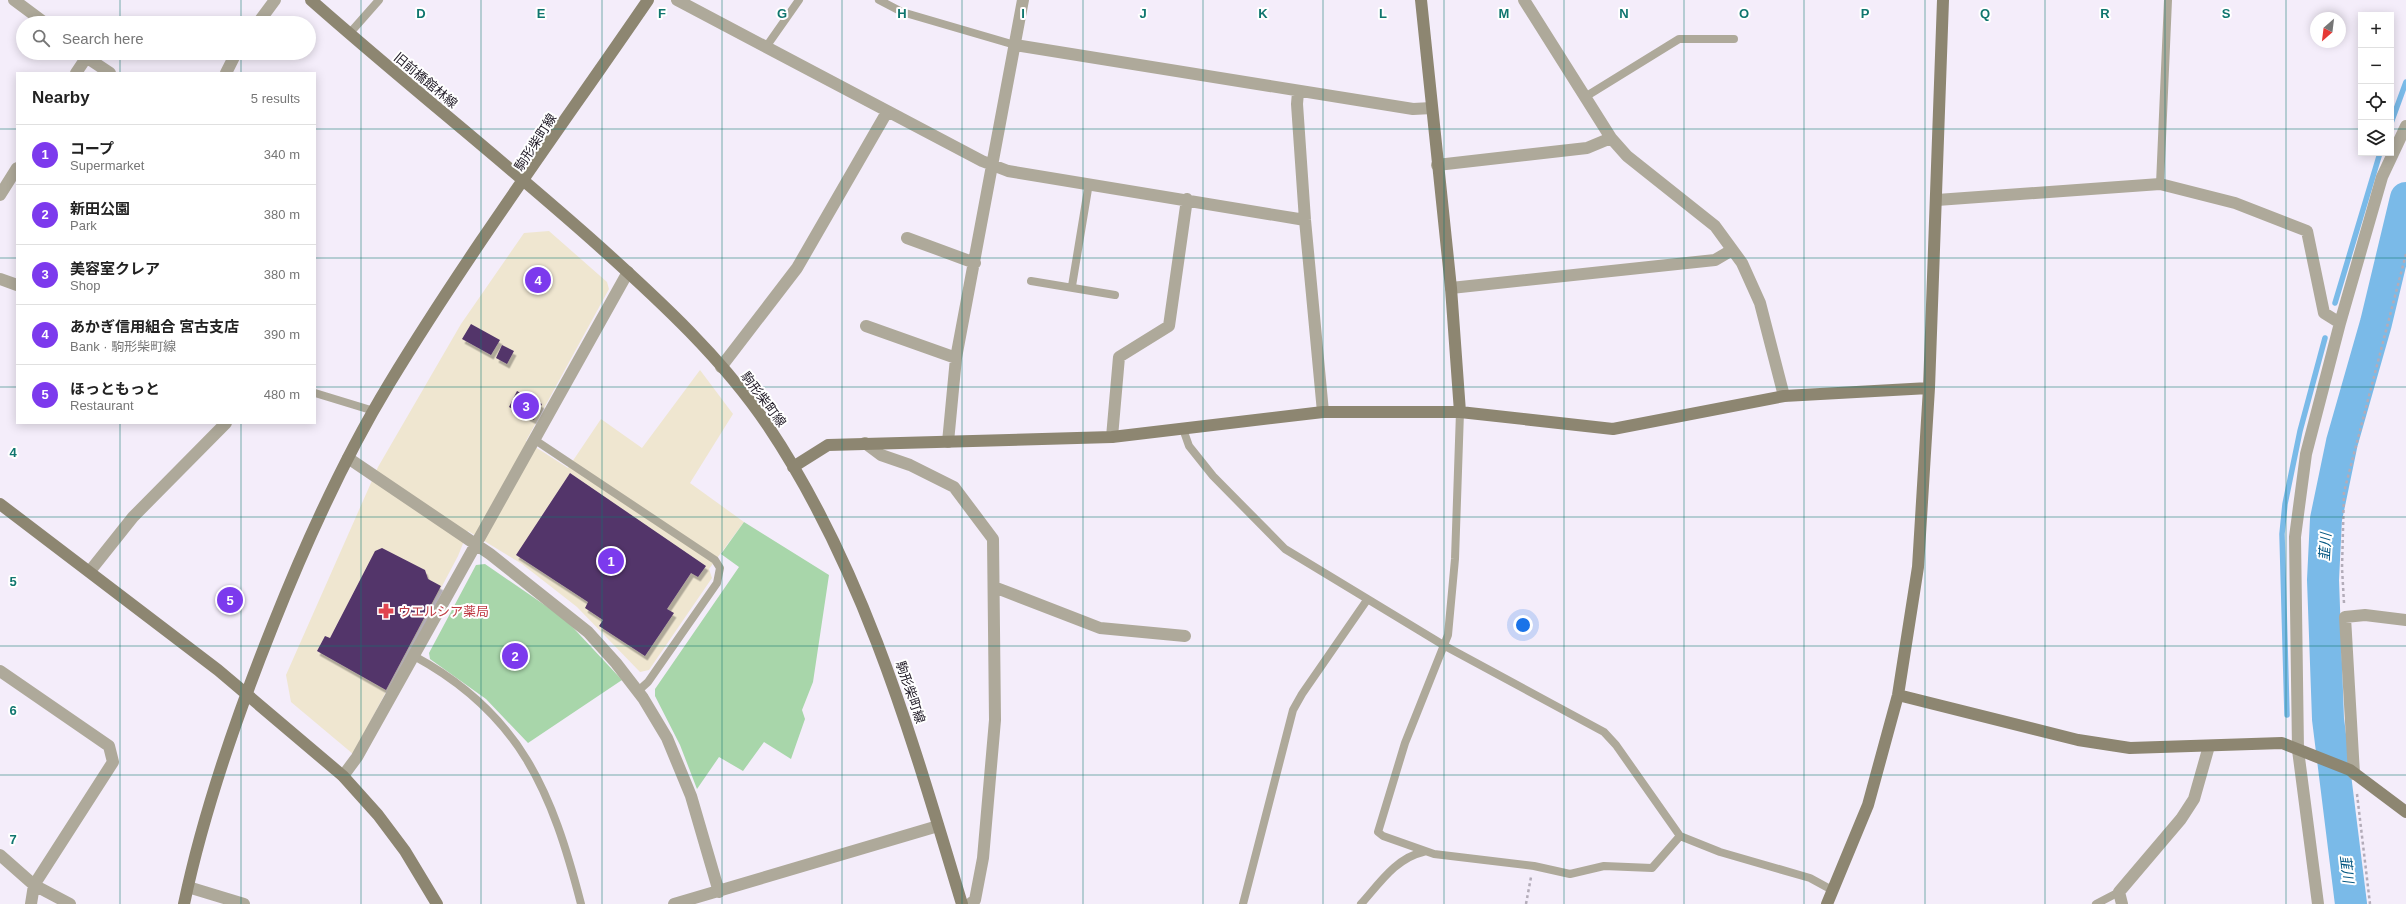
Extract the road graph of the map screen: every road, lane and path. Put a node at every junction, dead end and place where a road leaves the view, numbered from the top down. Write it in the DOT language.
graph roads {
  1 [pos="14,0"];
  2 [pos="275,0"];
  3 [pos="311,0"];
  4 [pos="379,0"];
  5 [pos="648,0"];
  6 [pos="677,0"];
  7 [pos="800,0"];
  8 [pos="879,0"];
  9 [pos="1023,0"];
  10 [pos="1421,0"];
  11 [pos="1524,0"];
  12 [pos="1943,0"];
  13 [pos="2168,0"];
  14 [pos="36,16"];
  15 [pos="263,16"];
  16 [pos="349,34"];
  17 [pos="1734,39"];
  18 [pos="1015,45"];
  19 [pos="766,47"];
  20 [pos="81,60"];
  21 [pos="89,60"];
  22 [pos="232,60"];
  23 [pos="76,72"];
  24 [pos="108,72"];
  25 [pos="226,72"];
  26 [pos="1298,92"];
  27 [pos="1585,97"];
  28 [pos="1432,108"];
  29 [pos="887,112"];
  30 [pos="2406,126"];
  31 [pos="1611,138"];
  32 [pos="993,165"];
  33 [pos="1437,165"];
  34 [pos="16,170"];
  35 [pos="524,179"];
  36 [pos="1089,183"];
  37 [pos="2160,184"];
  38 [pos="0,195"];
  39 [pos="1187,199"];
  40 [pos="1937,200"];
  41 [pos="1305,220"];
  42 [pos="907,238"];
  43 [pos="1732,250"];
  44 [pos="2406,254"];
  45 [pos="975,263"];
  46 [pos="628,272"];
  47 [pos="0,279"];
  48 [pos="1031,281"];
  49 [pos="16,285"];
  50 [pos="1072,286"];
  51 [pos="1451,288"];
  52 [pos="1115,296"];
  53 [pos="2340,323"];
  54 [pos="866,326"];
  55 [pos="956,358"];
  56 [pos="721,367"];
  57 [pos="1929,388"];
  58 [pos="316,393"];
  59 [pos="1784,396"];
  60 [pos="374,411"];
  61 [pos="1323,412"];
  62 [pos="1460,412"];
  63 [pos="225,424"];
  64 [pos="1183,429"];
  65 [pos="1112,436"];
  66 [pos="535,440"];
  67 [pos="948,442"];
  68 [pos="865,443"];
  69 [pos="348,458"];
  70 [pos="793,467"];
  71 [pos="0,504"];
  72 [pos="476,546"];
  73 [pos="90,571"];
  74 [pos="994,587"];
  75 [pos="1367,600"];
  76 [pos="2345,617"];
  77 [pos="2406,620"];
  78 [pos="1185,636"];
  79 [pos="1445,646"];
  80 [pos="414,656"];
  81 [pos="0,671"];
  82 [pos="638,691"];
  83 [pos="246,694"];
  84 [pos="1898,695"];
  85 [pos="2208,746"];
  86 [pos="2302,751"];
  87 [pos="2352,772"];
  88 [pos="343,776"];
  89 [pos="2406,812"];
  90 [pos="938,826"];
  91 [pos="1680,836"];
  92 [pos="1423,852"];
  93 [pos="0,855"];
  94 [pos="1534,866"];
  95 [pos="34,884"];
  96 [pos="188,887"];
  97 [pos="1832,890"];
  98 [pos="718,892"];
  99 [pos="2119,892"];
  100 [pos="30,904"];
  101 [pos="70,904"];
  102 [pos="184,904"];
  103 [pos="244,904"];
  104 [pos="437,904"];
  105 [pos="581,904"];
  106 [pos="674,904"];
  107 [pos="962,904"];
  108 [pos="970,904"];
  109 [pos="1243,904"];
  110 [pos="1361,904"];
  111 [pos="1526,904"];
  112 [pos="1827,904"];
  113 [pos="2096,904"];
  114 [pos="2122,904"];
  115 [pos="2318,904"];
  116 [pos="2370,904"];
  1 -- 14 [label="street"];
  2 -- 15 [label="street"];
  3 -- 16 [label="street, 旧前橋館林線"];
  4 -- 16 [label="lane"];
  5 -- 35 [label="street, 駒形柴町線"];
  6 -- 19 [label="street"];
  7 -- 19 [label="lane"];
  8 -- 18 [label="lane"];
  9 -- 18 [label="street"];
  10 -- 28 [label="street"];
  11 -- 27 [label="street"];
  12 -- 40 [label="street"];
  13 -- 37 [label="lane"];
  16 -- 35 [label="street, 旧前橋館林線"];
  17 -- 27 [label="lane"];
  18 -- 26 [label="street"];
  18 -- 32 [label="street"];
  19 -- 29 [label="street"];
  20 -- 23 [label="street"];
  21 -- 24 [label="street"];
  22 -- 25 [label="street"];
  26 -- 28 [label="street"];
  26 -- 41 [label="street"];
  27 -- 31 [label="street"];
  28 -- 33 [label="street"];
  29 -- 32 [label="street"];
  29 -- 56 [label="street"];
  30 -- 53 [label="street"];
  31 -- 33 [label="street"];
  31 -- 43 [label="street"];
  32 -- 36 [label="street"];
  32 -- 45 [label="street"];
  33 -- 51 [label="street"];
  34 -- 38 [label="street"];
  35 -- 46 [label="street, 駒形柴町線"];
  35 -- 60 [label="street"];
  36 -- 39 [label="street"];
  36 -- 50 [label="lane"];
  37 -- 40 [label="street"];
  37 -- 53 [label="street"];
  39 -- 41 [label="street"];
  39 -- 65 [label="street"];
  40 -- 57 [label="street"];
  41 -- 61 [label="street"];
  42 -- 45 [label="street"];
  43 -- 51 [label="street"];
  43 -- 59 [label="street"];
  44 -- 76 [label="path"];
  45 -- 55 [label="street"];
  46 -- 56 [label="street, 駒形柴町線"];
  46 -- 66 [label="street"];
  47 -- 49 [label="street"];
  48 -- 50 [label="lane"];
  50 -- 52 [label="lane"];
  51 -- 62 [label="street"];
  53 -- 86 [label="street"];
  54 -- 55 [label="street"];
  55 -- 67 [label="street"];
  56 -- 70 [label="street, 駒形柴町線"];
  57 -- 59 [label="street"];
  57 -- 84 [label="street"];
  58 -- 60 [label="lane"];
  59 -- 62 [label="street"];
  60 -- 69 [label="street"];
  61 -- 62 [label="street"];
  61 -- 64 [label="street"];
  62 -- 79 [label="lane"];
  63 -- 73 [label="street"];
  64 -- 65 [label="street"];
  64 -- 75 [label="lane"];
  65 -- 67 [label="street"];
  66 -- 72 [label="street"];
  66 -- 82 [label="lane"];
  67 -- 68 [label="street"];
  68 -- 70 [label="street"];
  68 -- 74 [label="street"];
  69 -- 72 [label="street"];
  69 -- 83 [label="street"];
  70 -- 90 [label="street, 駒形柴町線"];
  71 -- 73 [label="street"];
  72 -- 80 [label="street"];
  72 -- 82 [label="street"];
  73 -- 83 [label="street"];
  74 -- 78 [label="street"];
  74 -- 108 [label="street"];
  75 -- 79 [label="lane"];
  75 -- 109 [label="lane"];
  76 -- 77 [label="street"];
  76 -- 87 [label="street"];
  79 -- 91 [label="lane"];
  79 -- 92 [label="lane"];
  80 -- 88 [label="street"];
  80 -- 105 [label="lane"];
  81 -- 95 [label="street"];
  82 -- 98 [label="street"];
  83 -- 88 [label="street"];
  83 -- 96 [label="street"];
  84 -- 85 [label="street"];
  84 -- 97 [label="street"];
  85 -- 86 [label="street"];
  85 -- 99 [label="street"];
  86 -- 87 [label="street"];
  86 -- 115 [label="street"];
  87 -- 89 [label="street"];
  87 -- 116 [label="path"];
  88 -- 104 [label="street"];
  90 -- 98 [label="street"];
  90 -- 107 [label="street, 駒形柴町線"];
  91 -- 94 [label="lane"];
  91 -- 97 [label="lane"];
  92 -- 94 [label="lane"];
  92 -- 110 [label="lane"];
  93 -- 95 [label="street"];
  94 -- 111 [label="path"];
  95 -- 100 [label="street"];
  95 -- 101 [label="street"];
  96 -- 102 [label="street"];
  96 -- 103 [label="street"];
  97 -- 112 [label="street"];
  98 -- 106 [label="street"];
  99 -- 113 [label="lane"];
  99 -- 114 [label="street"];
}
